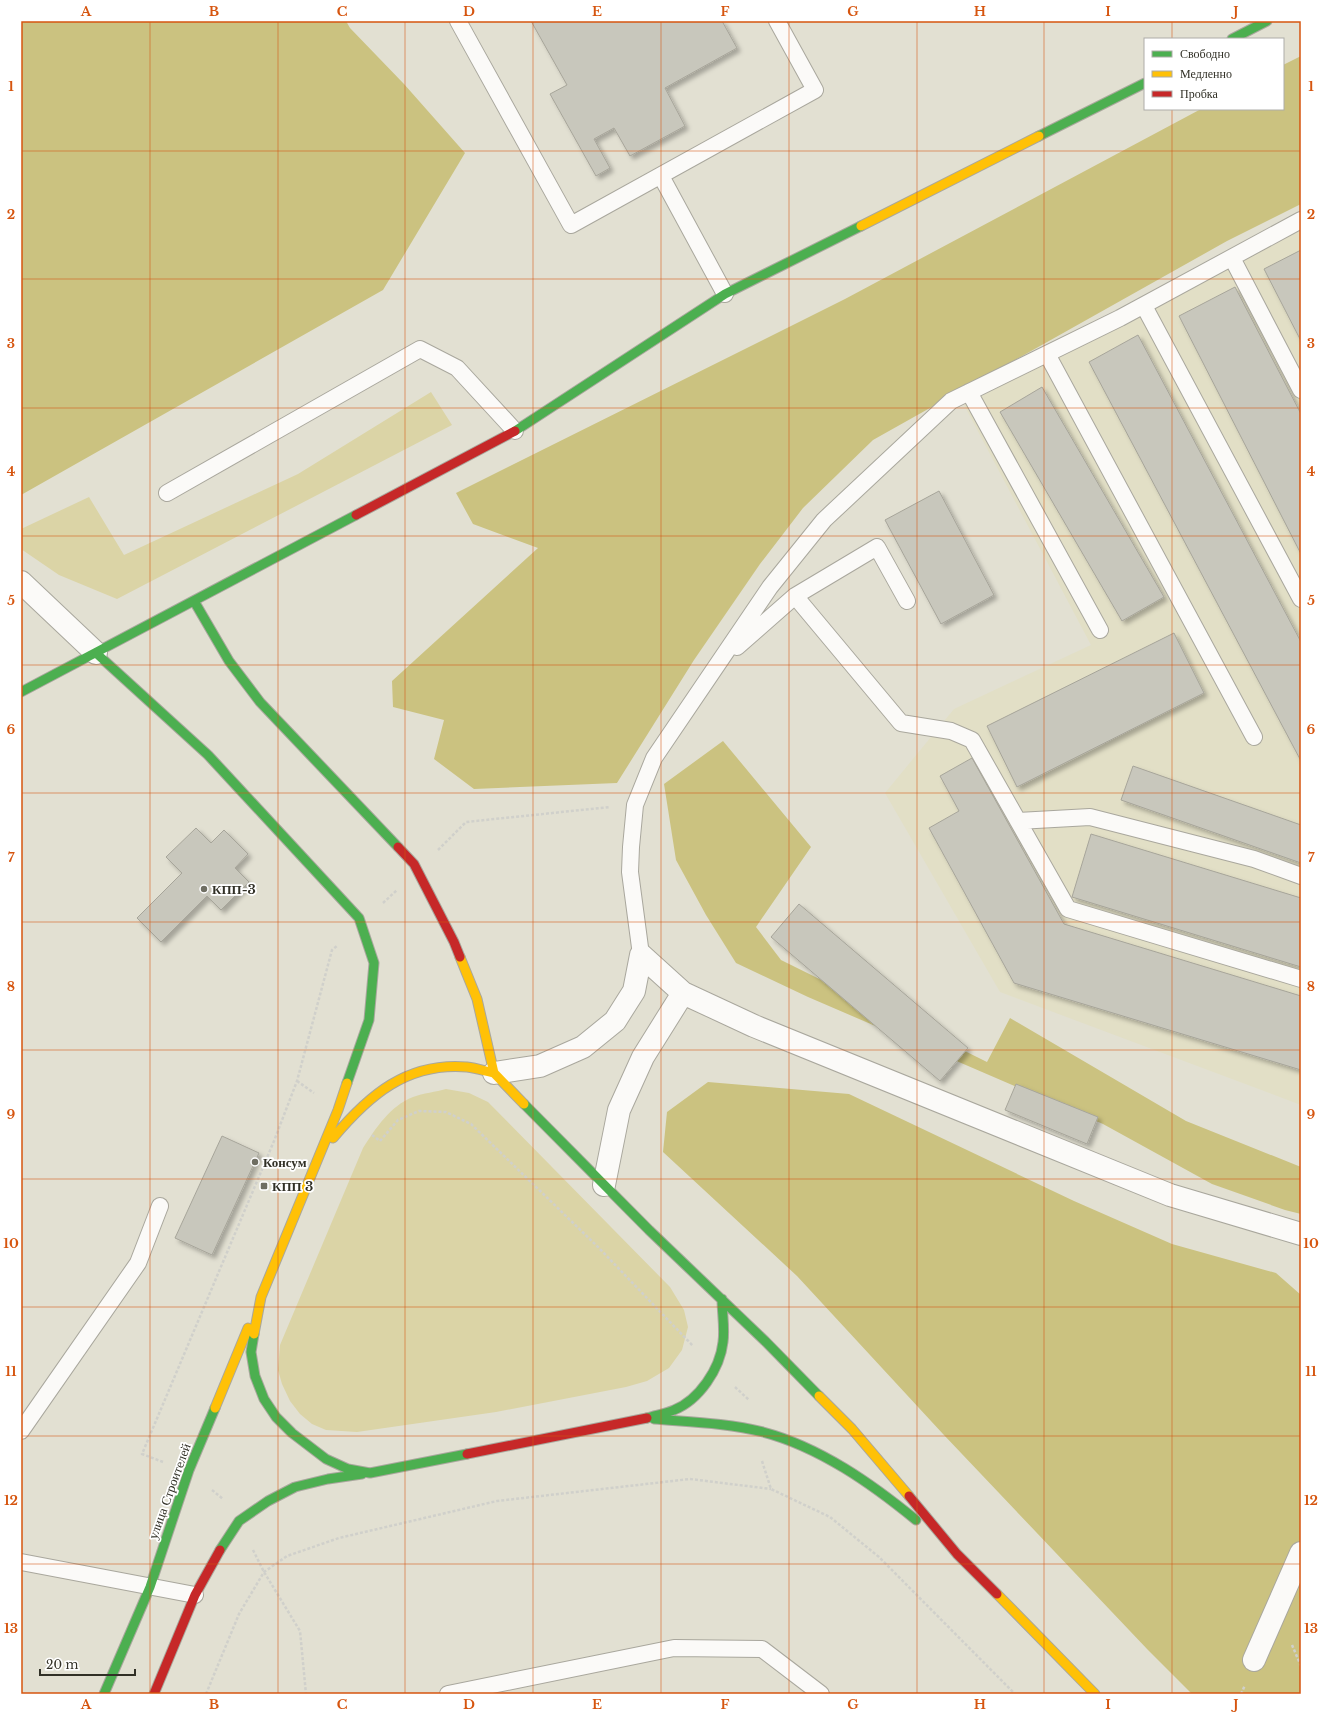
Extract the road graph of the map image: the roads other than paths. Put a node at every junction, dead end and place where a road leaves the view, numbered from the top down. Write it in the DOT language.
graph roads {
  1 [pos="458,21"];
  2 [pos="777,21"];
  3 [pos="1267,21"];
  4 [pos="1234,38"];
  5 [pos="1144,84"];
  6 [pos="661,176"];
  7 [pos="1301,220"];
  8 [pos="1232,258"];
  9 [pos="724,294"];
  10 [pos="1144,306"];
  11 [pos="1047,354"];
  12 [pos="1301,390"];
  13 [pos="969,392"];
  14 [pos="515,431"];
  15 [pos="167,493"];
  16 [pos="21,582"];
  17 [pos="795,596"];
  18 [pos="1301,599"];
  19 [pos="194,601"];
  20 [pos="907,601"];
  21 [pos="1100,630"];
  22 [pos="96,653"];
  23 [pos="720,661"];
  24 [pos="21,692"];
  25 [pos="1254,737"];
  26 [pos="1018,821"];
  27 [pos="1301,876"];
  28 [pos="642,955"];
  29 [pos="1301,980"];
  30 [pos="683,993"];
  31 [pos="494,1073"];
  32 [pos="316,1158"];
  33 [pos="604,1185"];
  34 [pos="160,1206"];
  35 [pos="1301,1234"];
  36 [pos="261,1297"];
  37 [pos="722,1299"];
  38 [pos="647,1418"];
  39 [pos="21,1431"];
  40 [pos="370,1473"];
  41 [pos="1301,1553"];
  42 [pos="957,1554"];
  43 [pos="21,1562"];
  44 [pos="150,1587"];
  45 [pos="195,1596"];
  46 [pos="1254,1660"];
  47 [pos="104,1694"];
  48 [pos="154,1694"];
  49 [pos="448,1694"];
  50 [pos="821,1694"];
  51 [pos="1095,1694"];
  1 -- 6 [label="lane"];
  2 -- 6 [label="lane"];
  3 -- 4 [label="main road"];
  5 -- 9 [label="main road"];
  6 -- 9 [label="lane"];
  7 -- 8 [label="lane"];
  8 -- 10 [label="lane"];
  8 -- 12 [label="lane"];
  9 -- 14 [label="main road"];
  10 -- 11 [label="lane"];
  10 -- 18 [label="lane"];
  11 -- 13 [label="lane"];
  11 -- 25 [label="lane"];
  13 -- 21 [label="lane"];
  13 -- 23 [label="lane"];
  14 -- 15 [label="lane"];
  14 -- 19 [label="main road"];
  16 -- 22 [label="street"];
  17 -- 20 [label="lane"];
  17 -- 23 [label="lane"];
  17 -- 26 [label="lane"];
  19 -- 22 [label="main road"];
  19 -- 31 [label="main road"];
  22 -- 24 [label="main road"];
  22 -- 32 [label="main road"];
  23 -- 28 [label="lane"];
  26 -- 27 [label="lane"];
  26 -- 29 [label="lane"];
  28 -- 30 [label="street"];
  28 -- 31 [label="street"];
  30 -- 33 [label="street"];
  30 -- 35 [label="street"];
  31 -- 32 [label="main road"];
  31 -- 33 [label="main road"];
  32 -- 36 [label="main road"];
  33 -- 37 [label="main road"];
  34 -- 39 [label="lane"];
  36 -- 40 [label="main road"];
  36 -- 44 [label="main road, улица Строителей"];
  37 -- 38 [label="main road"];
  37 -- 42 [label="main road"];
  38 -- 40 [label="main road"];
  38 -- 42 [label="main road"];
  40 -- 45 [label="main road"];
  41 -- 46 [label="street"];
  42 -- 51 [label="main road"];
  43 -- 44 [label="lane"];
  44 -- 45 [label="lane"];
  44 -- 47 [label="main road, улица Строителей"];
  45 -- 48 [label="main road"];
  49 -- 50 [label="lane"];
}
